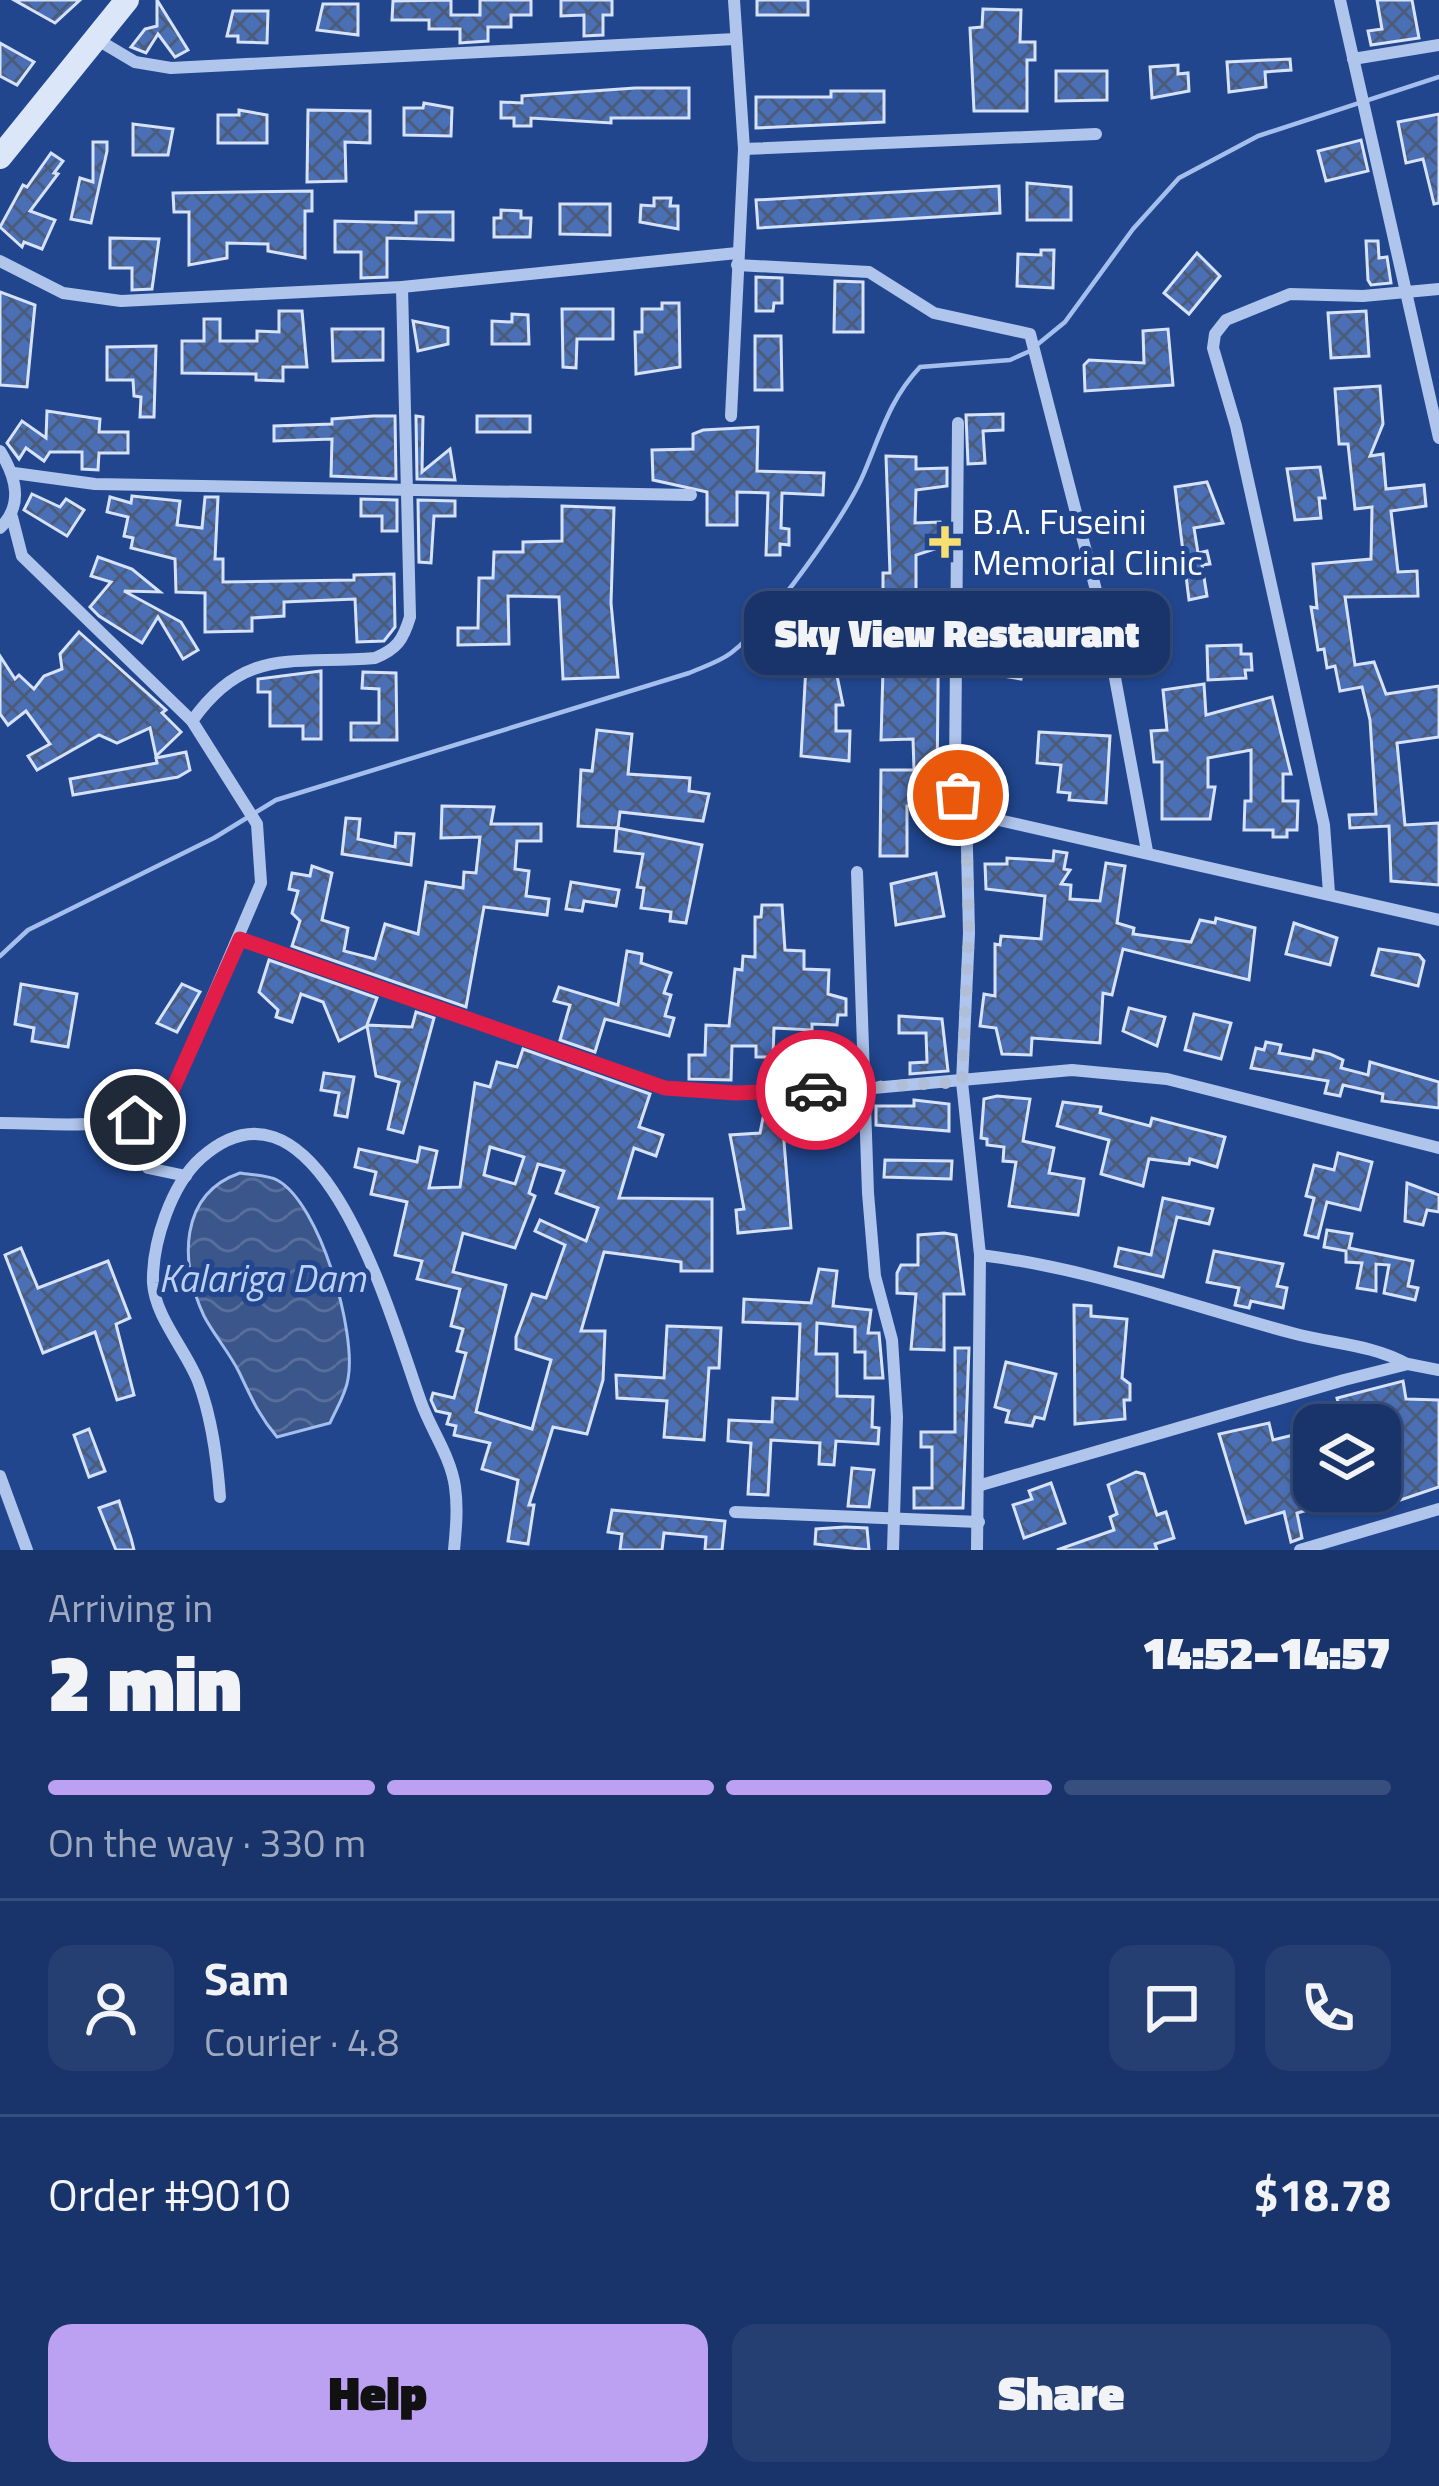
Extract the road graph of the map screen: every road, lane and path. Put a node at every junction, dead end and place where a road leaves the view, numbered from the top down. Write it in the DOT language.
graph roads {
  1 [pos="127,0"];
  2 [pos="734,0"];
  3 [pos="1340,0"];
  4 [pos="735,39"];
  5 [pos="98,40"];
  6 [pos="1439,45"];
  7 [pos="1354,64"];
  8 [pos="9,129"];
  9 [pos="1096,134"];
  10 [pos="744,148"];
  11 [pos="0,158"];
  12 [pos="737,259"];
  13 [pos="0,261"];
  14 [pos="402,286"];
  15 [pos="1439,290"];
  16 [pos="1410,294"];
  17 [pos="731,416"];
  18 [pos="958,423"];
  19 [pos="1439,438"];
  20 [pos="0,451"];
  21 [pos="14,473"];
  22 [pos="406,487"];
  23 [pos="691,495"];
  24 [pos="12,517"];
  25 [pos="0,528"];
  26 [pos="192,721"];
  27 [pos="966,807"];
  28 [pos="1148,851"];
  29 [pos="857,872"];
  30 [pos="1329,893"];
  31 [pos="1439,920"];
  32 [pos="240,939"];
  33 [pos="962,1082"];
  34 [pos="862,1089"];
  35 [pos="167,1102"];
  36 [pos="0,1123"];
  37 [pos="1439,1148"];
  38 [pos="186,1176"];
  39 [pos="980,1255"];
  40 [pos="1408,1364"];
  41 [pos="1439,1370"];
  42 [pos="0,1476"];
  43 [pos="981,1485"];
  44 [pos="220,1497"];
  45 [pos="1439,1509"];
  46 [pos="735,1512"];
  47 [pos="898,1522"];
  48 [pos="979,1522"];
  49 [pos="27,1550"];
  50 [pos="454,1550"];
  51 [pos="893,1550"];
  52 [pos="977,1550"];
  53 [pos="1300,1550"];
  1 -- 5 [label="main road"];
  2 -- 4 [label="street"];
  3 -- 7 [label="street"];
  4 -- 5 [label="street"];
  4 -- 10 [label="street"];
  5 -- 8 [label="main road"];
  6 -- 7 [label="street"];
  7 -- 16 [label="street"];
  8 -- 11 [label="main road"];
  9 -- 10 [label="street"];
  10 -- 12 [label="street"];
  12 -- 14 [label="street"];
  12 -- 17 [label="street"];
  12 -- 28 [label="street"];
  13 -- 14 [label="street"];
  14 -- 22 [label="street"];
  15 -- 16 [label="street"];
  16 -- 19 [label="street"];
  16 -- 30 [label="street"];
  18 -- 27 [label="street"];
  20 -- 21 [label="street"];
  21 -- 22 [label="street"];
  21 -- 24 [label="street"];
  22 -- 23 [label="street"];
  22 -- 26 [label="street"];
  24 -- 25 [label="street"];
  24 -- 26 [label="street"];
  26 -- 32 [label="street"];
  27 -- 28 [label="street"];
  27 -- 33 [label="street"];
  28 -- 30 [label="street"];
  29 -- 34 [label="street"];
  30 -- 31 [label="street"];
  32 -- 34 [label="street"];
  32 -- 35 [label="street"];
  33 -- 34 [label="street"];
  33 -- 37 [label="street"];
  33 -- 39 [label="street"];
  34 -- 47 [label="street"];
  35 -- 36 [label="street"];
  35 -- 38 [label="street"];
  38 -- 44 [label="street"];
  38 -- 50 [label="street"];
  39 -- 40 [label="street"];
  39 -- 43 [label="street"];
  40 -- 41 [label="street"];
  40 -- 43 [label="street"];
  42 -- 49 [label="street"];
  43 -- 48 [label="street"];
  45 -- 53 [label="street"];
  46 -- 47 [label="street"];
  47 -- 48 [label="street"];
  47 -- 51 [label="street"];
  48 -- 52 [label="street"];
}
